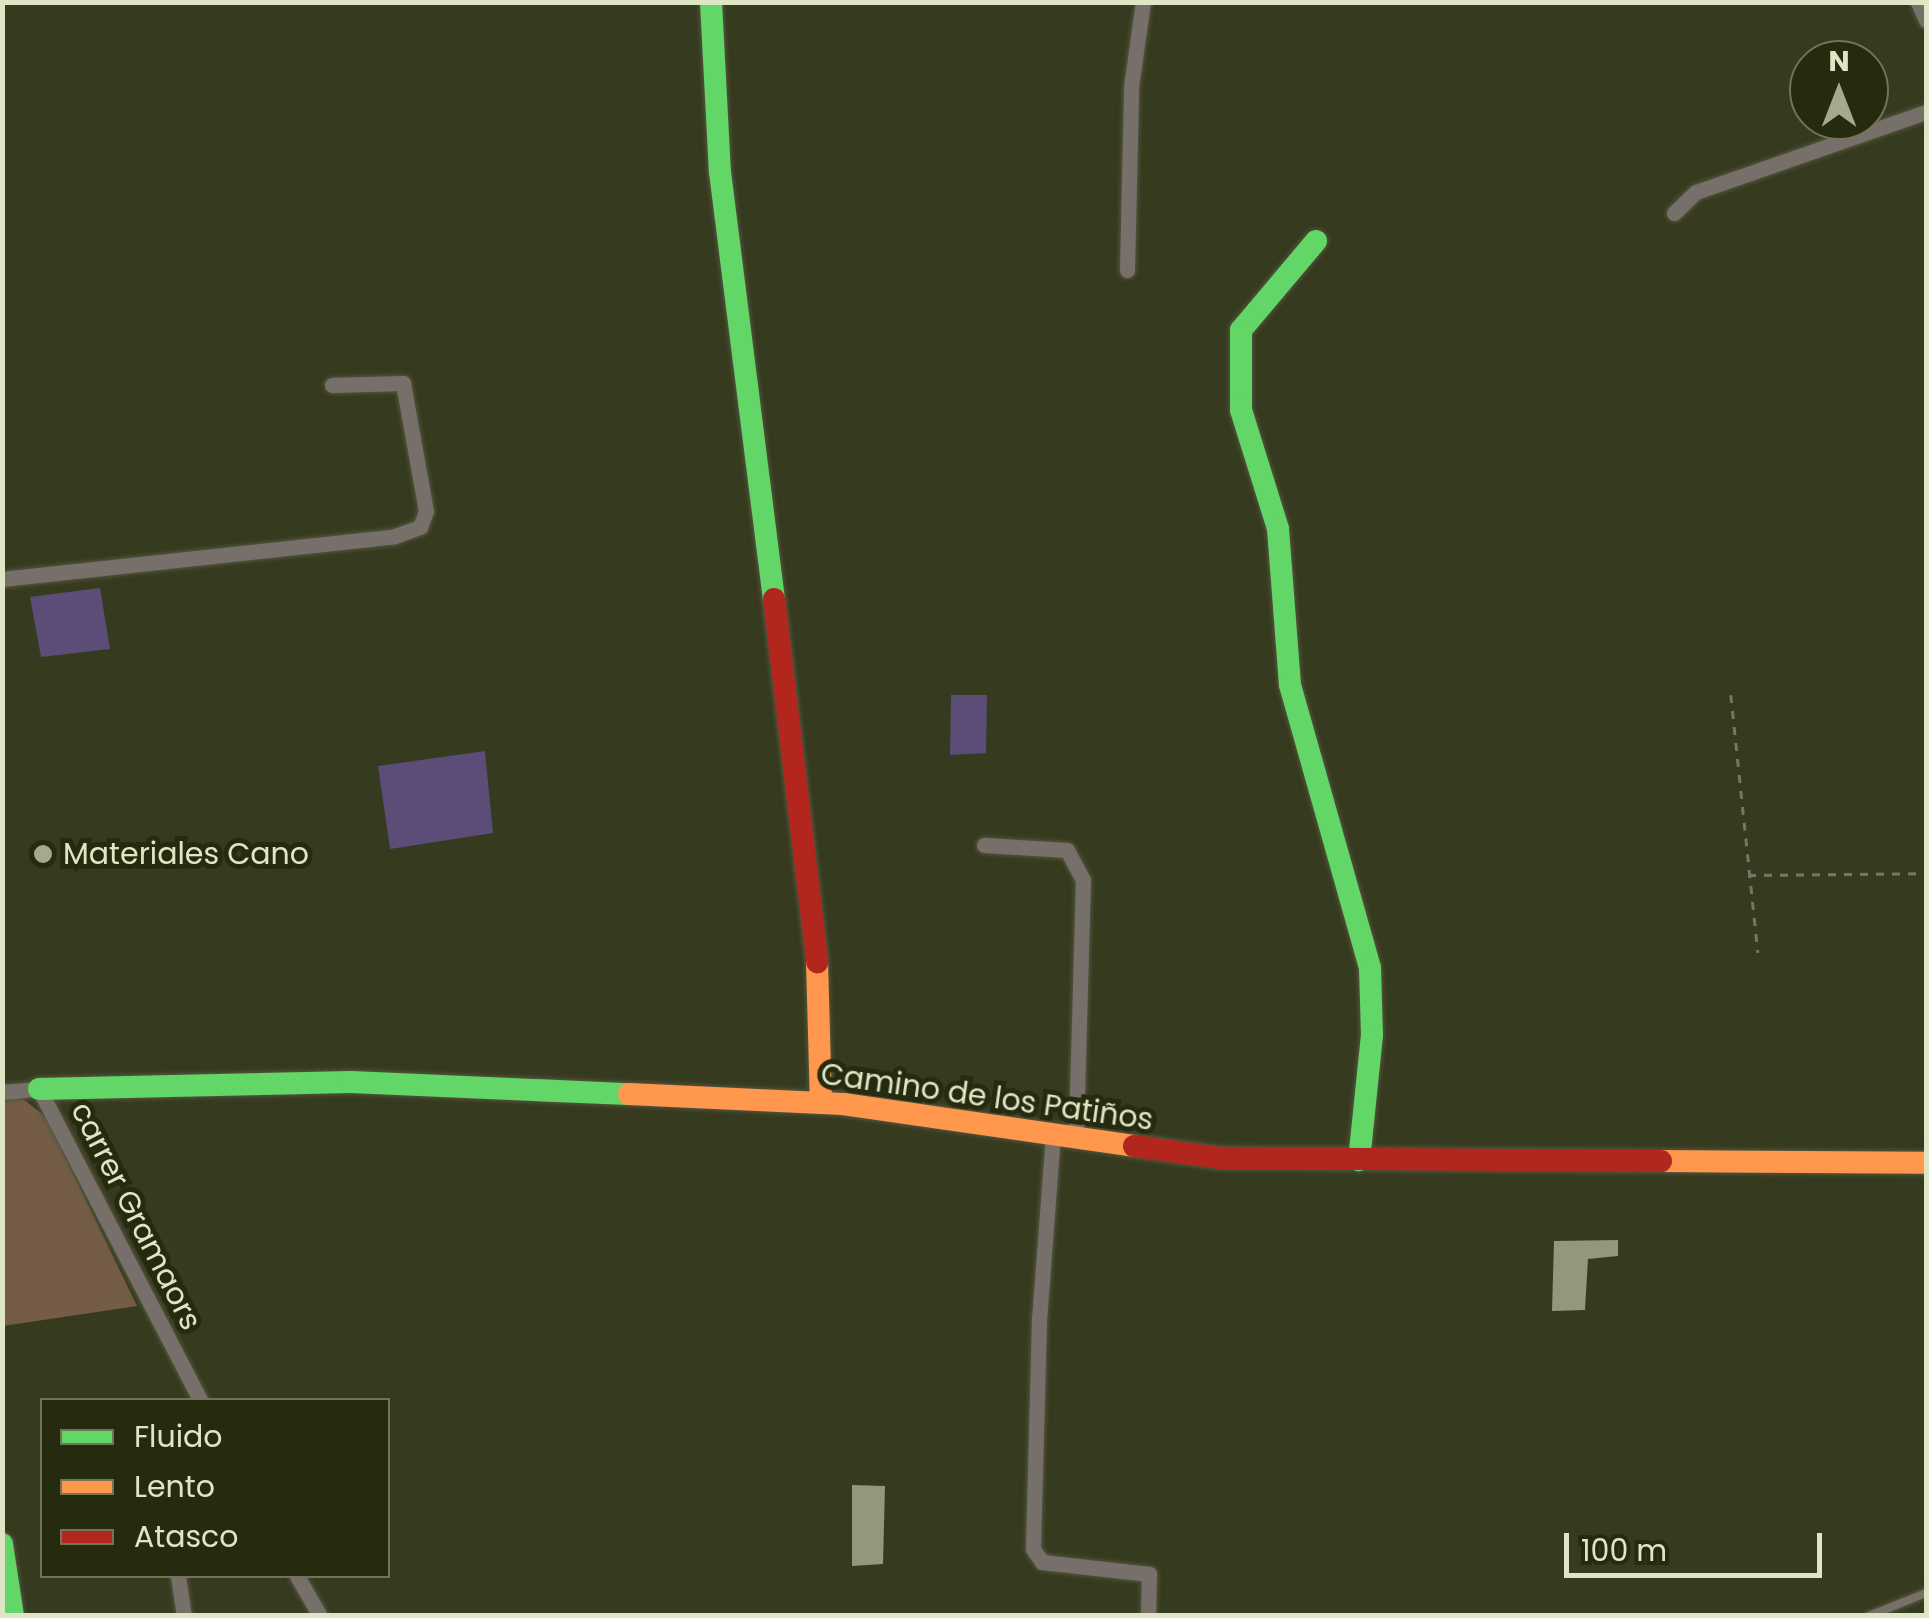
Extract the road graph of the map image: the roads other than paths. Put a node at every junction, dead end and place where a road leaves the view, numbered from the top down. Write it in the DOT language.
graph roads {
  1 [pos="711,2"];
  2 [pos="1144,2"];
  3 [pos="1918,2"];
  4 [pos="1926,20"];
  5 [pos="1926,112"];
  6 [pos="1674,213"];
  7 [pos="1316,241"];
  8 [pos="1128,270"];
  9 [pos="332,385"];
  10 [pos="2,579"];
  11 [pos="984,846"];
  12 [pos="39,1089"];
  13 [pos="2,1092"];
  14 [pos="821,1103"];
  15 [pos="1065,1136"];
  16 [pos="1358,1160"];
  17 [pos="1926,1163"];
  18 [pos="199,1398"];
  19 [pos="2,1544"];
  20 [pos="178,1578"];
  21 [pos="298,1578"];
  22 [pos="1926,1593"];
  23 [pos="14,1616"];
  24 [pos="184,1616"];
  25 [pos="320,1616"];
  26 [pos="1148,1616"];
  27 [pos="1869,1616"];
  1 -- 14 [label="street"];
  2 -- 8 [label="street"];
  3 -- 4 [label="street"];
  5 -- 6 [label="street"];
  7 -- 16 [label="street"];
  9 -- 10 [label="street"];
  11 -- 15 [label="street"];
  12 -- 13 [label="street, carrer Gramaors"];
  12 -- 14 [label="street, Camino de los Patiños"];
  12 -- 18 [label="street, carrer Gramaors"];
  14 -- 15 [label="street, Camino de los Patiños"];
  15 -- 16 [label="street, Camino de los Patiños"];
  15 -- 26 [label="street"];
  16 -- 17 [label="street, Camino de los Patiños"];
  19 -- 23 [label="street"];
  20 -- 24 [label="street"];
  21 -- 25 [label="street"];
  22 -- 27 [label="lane"];
}
